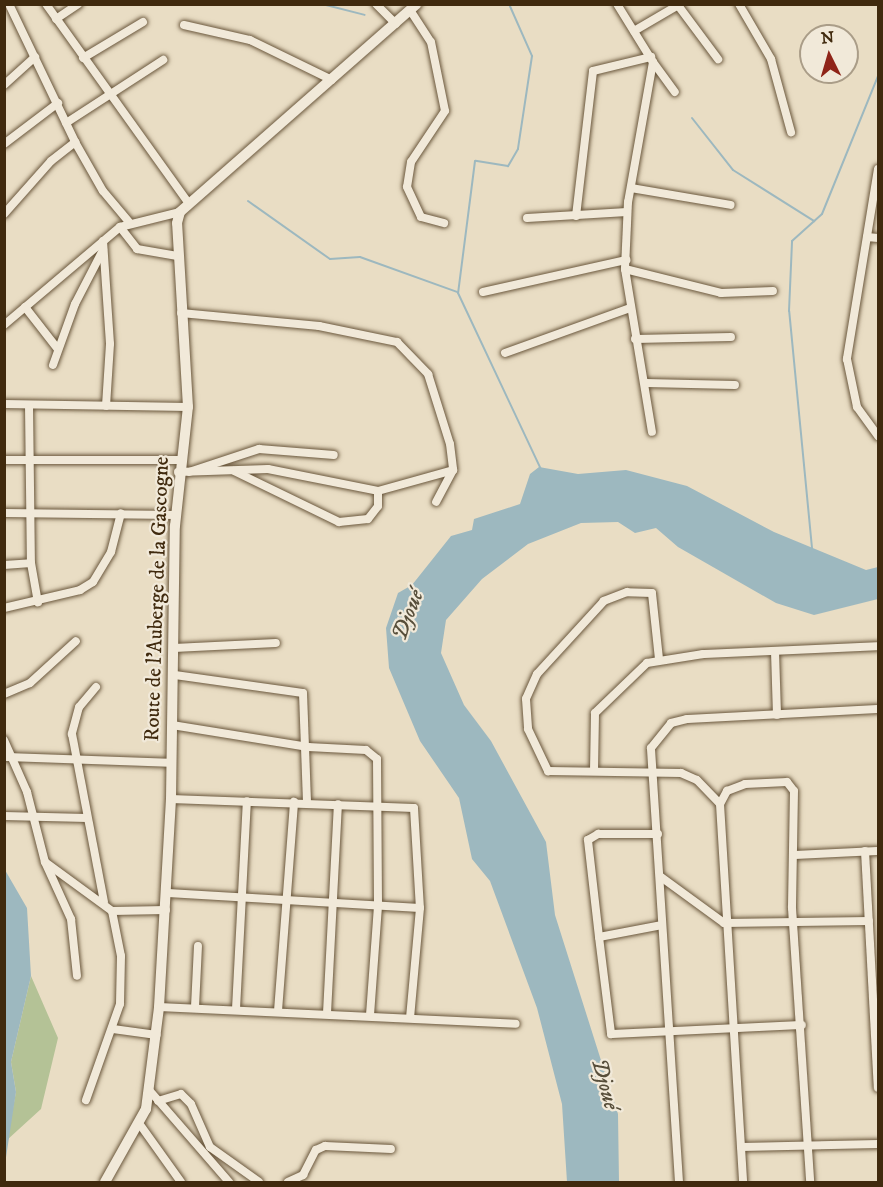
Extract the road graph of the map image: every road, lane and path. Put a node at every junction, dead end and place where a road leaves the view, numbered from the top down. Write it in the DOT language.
graph roads {
  1 [pos="9,4"];
  2 [pos="46,4"];
  3 [pos="78,4"];
  4 [pos="376,4"];
  5 [pos="617,4"];
  6 [pos="739,4"];
  7 [pos="678,5"];
  8 [pos="414,8"];
  9 [pos="56,19"];
  10 [pos="143,22"];
  11 [pos="396,24"];
  12 [pos="184,25"];
  13 [pos="634,31"];
  14 [pos="35,57"];
  15 [pos="83,58"];
  16 [pos="718,59"];
  17 [pos="163,60"];
  18 [pos="652,60"];
  19 [pos="332,80"];
  20 [pos="4,85"];
  21 [pos="675,92"];
  22 [pos="109,94"];
  23 [pos="57,103"];
  24 [pos="66,123"];
  25 [pos="791,132"];
  26 [pos="75,142"];
  27 [pos="4,144"];
  28 [pos="879,169"];
  29 [pos="631,188"];
  30 [pos="189,204"];
  31 [pos="731,205"];
  32 [pos="180,212"];
  33 [pos="627,212"];
  34 [pos="4,214"];
  35 [pos="576,216"];
  36 [pos="526,218"];
  37 [pos="129,222"];
  38 [pos="444,223"];
  39 [pos="120,227"];
  40 [pos="867,237"];
  41 [pos="879,238"];
  42 [pos="104,245"];
  43 [pos="177,256"];
  44 [pos="626,260"];
  45 [pos="625,269"];
  46 [pos="773,291"];
  47 [pos="483,292"];
  48 [pos="26,307"];
  49 [pos="630,308"];
  50 [pos="181,313"];
  51 [pos="4,325"];
  52 [pos="730,337"];
  53 [pos="635,339"];
  54 [pos="57,348"];
  55 [pos="505,354"];
  56 [pos="53,365"];
  57 [pos="646,383"];
  58 [pos="735,385"];
  59 [pos="4,404"];
  60 [pos="29,405"];
  61 [pos="106,406"];
  62 [pos="188,407"];
  63 [pos="652,432"];
  64 [pos="879,436"];
  65 [pos="334,455"];
  66 [pos="4,460"];
  67 [pos="28,460"];
  68 [pos="179,460"];
  69 [pos="234,470"];
  70 [pos="453,470"];
  71 [pos="183,472"];
  72 [pos="378,491"];
  73 [pos="436,502"];
  74 [pos="4,513"];
  75 [pos="31,513"];
  76 [pos="121,513"];
  77 [pos="175,515"];
  78 [pos="31,563"];
  79 [pos="4,565"];
  80 [pos="38,602"];
  81 [pos="4,608"];
  82 [pos="76,641"];
  83 [pos="276,643"];
  84 [pos="879,646"];
  85 [pos="174,648"];
  86 [pos="775,651"];
  87 [pos="659,659"];
  88 [pos="175,675"];
  89 [pos="96,687"];
  90 [pos="4,694"];
  91 [pos="879,709"];
  92 [pos="777,715"];
  93 [pos="172,725"];
  94 [pos="4,740"];
  95 [pos="308,747"];
  96 [pos="9,757"];
  97 [pos="73,760"];
  98 [pos="172,763"];
  99 [pos="594,771"];
  100 [pos="650,771"];
  101 [pos="171,799"];
  102 [pos="247,801"];
  103 [pos="294,802"];
  104 [pos="307,802"];
  105 [pos="338,804"];
  106 [pos="720,804"];
  107 [pos="378,807"];
  108 [pos="4,816"];
  109 [pos="31,817"];
  110 [pos="87,818"];
  111 [pos="658,834"];
  112 [pos="865,851"];
  113 [pos="879,851"];
  114 [pos="794,855"];
  115 [pos="45,862"];
  116 [pos="661,877"];
  117 [pos="168,893"];
  118 [pos="242,898"];
  119 [pos="283,901"];
  120 [pos="104,902"];
  121 [pos="330,902"];
  122 [pos="378,906"];
  123 [pos="420,908"];
  124 [pos="112,910"];
  125 [pos="166,910"];
  126 [pos="869,921"];
  127 [pos="724,923"];
  128 [pos="662,925"];
  129 [pos="794,926"];
  130 [pos="599,937"];
  131 [pos="198,946"];
  132 [pos="77,976"];
  133 [pos="876,976"];
  134 [pos="159,1006"];
  135 [pos="195,1007"];
  136 [pos="236,1009"];
  137 [pos="279,1011"];
  138 [pos="327,1014"];
  139 [pos="370,1015"];
  140 [pos="411,1018"];
  141 [pos="516,1024"];
  142 [pos="802,1025"];
  143 [pos="733,1027"];
  144 [pos="113,1029"];
  145 [pos="672,1030"];
  146 [pos="157,1035"];
  147 [pos="879,1088"];
  148 [pos="150,1091"];
  149 [pos="86,1100"];
  150 [pos="158,1101"];
  151 [pos="141,1126"];
  152 [pos="808,1144"];
  153 [pos="879,1144"];
  154 [pos="741,1147"];
  155 [pos="392,1149"];
  156 [pos="105,1182"];
  157 [pos="181,1182"];
  158 [pos="230,1182"];
  159 [pos="259,1182"];
  160 [pos="288,1182"];
  161 [pos="679,1182"];
  162 [pos="743,1182"];
  163 [pos="810,1182"];
  1 -- 14 [label="street"];
  2 -- 9 [label="street"];
  3 -- 9 [label="street"];
  4 -- 11 [label="street"];
  5 -- 13 [label="street"];
  6 -- 25 [label="street"];
  7 -- 13 [label="street"];
  7 -- 16 [label="street"];
  8 -- 11 [label="street"];
  8 -- 38 [label="street"];
  9 -- 15 [label="street"];
  10 -- 15 [label="street"];
  11 -- 19 [label="street"];
  12 -- 19 [label="street"];
  13 -- 18 [label="street"];
  14 -- 20 [label="street"];
  14 -- 23 [label="street"];
  15 -- 22 [label="street"];
  17 -- 22 [label="street"];
  18 -- 21 [label="street"];
  18 -- 29 [label="street"];
  18 -- 35 [label="street"];
  19 -- 30 [label="street"];
  22 -- 24 [label="street"];
  22 -- 30 [label="street"];
  23 -- 24 [label="street"];
  23 -- 27 [label="street"];
  24 -- 26 [label="street"];
  26 -- 34 [label="street"];
  26 -- 37 [label="street"];
  28 -- 40 [label="street"];
  29 -- 31 [label="street"];
  29 -- 33 [label="street"];
  30 -- 32 [label="street"];
  32 -- 37 [label="street"];
  32 -- 43 [label="street, Route de l'Auberge de la Gascogne"];
  33 -- 35 [label="street"];
  33 -- 44 [label="street"];
  35 -- 36 [label="street"];
  37 -- 39 [label="street"];
  39 -- 42 [label="street"];
  39 -- 43 [label="street"];
  40 -- 41 [label="street"];
  40 -- 64 [label="street"];
  42 -- 48 [label="street"];
  42 -- 54 [label="street"];
  42 -- 61 [label="street"];
  43 -- 50 [label="street, Route de l'Auberge de la Gascogne"];
  44 -- 45 [label="street"];
  44 -- 47 [label="street"];
  45 -- 46 [label="street"];
  45 -- 49 [label="street"];
  48 -- 51 [label="street"];
  48 -- 54 [label="street"];
  49 -- 53 [label="street"];
  49 -- 55 [label="street"];
  50 -- 62 [label="street, Route de l'Auberge de la Gascogne"];
  50 -- 70 [label="street"];
  52 -- 53 [label="street"];
  53 -- 57 [label="street"];
  54 -- 56 [label="street"];
  57 -- 58 [label="street"];
  57 -- 63 [label="street"];
  59 -- 60 [label="street"];
  60 -- 61 [label="street"];
  60 -- 67 [label="street"];
  61 -- 62 [label="street"];
  62 -- 68 [label="street, Route de l'Auberge de la Gascogne"];
  65 -- 71 [label="street"];
  66 -- 67 [label="street"];
  67 -- 68 [label="street"];
  67 -- 75 [label="street"];
  68 -- 71 [label="street, Route de l'Auberge de la Gascogne"];
  69 -- 71 [label="street"];
  69 -- 72 [label="street"];
  69 -- 72 [label="street"];
  70 -- 72 [label="street"];
  70 -- 73 [label="street"];
  71 -- 77 [label="street, Route de l'Auberge de la Gascogne"];
  74 -- 75 [label="street"];
  75 -- 76 [label="street"];
  75 -- 78 [label="street"];
  76 -- 77 [label="street"];
  76 -- 80 [label="street"];
  77 -- 85 [label="street, Route de l'Auberge de la Gascogne"];
  78 -- 79 [label="street"];
  78 -- 80 [label="street"];
  80 -- 81 [label="street"];
  82 -- 90 [label="street"];
  83 -- 85 [label="street"];
  84 -- 86 [label="street"];
  85 -- 88 [label="street, Route de l'Auberge de la Gascogne"];
  86 -- 87 [label="street"];
  86 -- 92 [label="street"];
  87 -- 99 [label="street"];
  87 -- 99 [label="street"];
  88 -- 93 [label="street, Route de l'Auberge de la Gascogne"];
  88 -- 95 [label="street"];
  89 -- 97 [label="street"];
  91 -- 92 [label="street"];
  92 -- 100 [label="street"];
  93 -- 95 [label="street"];
  93 -- 98 [label="street, Route de l'Auberge de la Gascogne"];
  94 -- 96 [label="street"];
  95 -- 104 [label="street"];
  95 -- 107 [label="street"];
  96 -- 97 [label="street"];
  96 -- 109 [label="street"];
  97 -- 98 [label="street"];
  97 -- 110 [label="street"];
  98 -- 101 [label="street, Route de l'Auberge de la Gascogne"];
  99 -- 100 [label="street"];
  100 -- 106 [label="street"];
  100 -- 111 [label="street"];
  101 -- 102 [label="street"];
  101 -- 117 [label="street, Route de l'Auberge de la Gascogne"];
  102 -- 103 [label="street"];
  102 -- 118 [label="street"];
  103 -- 104 [label="street"];
  103 -- 119 [label="street"];
  104 -- 105 [label="street"];
  105 -- 107 [label="street"];
  105 -- 121 [label="street"];
  106 -- 114 [label="street"];
  106 -- 127 [label="street"];
  107 -- 122 [label="street"];
  107 -- 123 [label="street"];
  108 -- 109 [label="street"];
  109 -- 110 [label="street"];
  109 -- 115 [label="street"];
  110 -- 120 [label="street"];
  111 -- 116 [label="street"];
  111 -- 130 [label="street"];
  112 -- 113 [label="street"];
  112 -- 114 [label="street"];
  112 -- 126 [label="street"];
  114 -- 129 [label="street"];
  115 -- 120 [label="street"];
  115 -- 132 [label="street"];
  116 -- 127 [label="street"];
  116 -- 128 [label="street"];
  117 -- 118 [label="street"];
  117 -- 125 [label="street, Route de l'Auberge de la Gascogne"];
  118 -- 119 [label="street"];
  118 -- 136 [label="street"];
  119 -- 121 [label="street"];
  119 -- 137 [label="street"];
  120 -- 124 [label="street"];
  121 -- 122 [label="street"];
  121 -- 138 [label="street"];
  122 -- 123 [label="street"];
  122 -- 139 [label="street"];
  123 -- 140 [label="street"];
  124 -- 125 [label="street"];
  124 -- 144 [label="street"];
  125 -- 134 [label="street, Route de l'Auberge de la Gascogne"];
  126 -- 129 [label="street"];
  126 -- 133 [label="street"];
  127 -- 129 [label="street"];
  127 -- 143 [label="street"];
  128 -- 130 [label="street"];
  128 -- 145 [label="street"];
  129 -- 142 [label="street"];
  130 -- 145 [label="street"];
  131 -- 135 [label="street"];
  133 -- 147 [label="street"];
  134 -- 135 [label="street"];
  134 -- 146 [label="street, Route de l'Auberge de la Gascogne"];
  135 -- 136 [label="street"];
  136 -- 137 [label="street"];
  137 -- 138 [label="street"];
  138 -- 139 [label="street"];
  139 -- 140 [label="street"];
  140 -- 141 [label="street"];
  142 -- 143 [label="street"];
  142 -- 152 [label="street"];
  143 -- 145 [label="street"];
  143 -- 154 [label="street"];
  144 -- 146 [label="street"];
  144 -- 149 [label="street"];
  145 -- 161 [label="street"];
  146 -- 148 [label="street, Route de l'Auberge de la Gascogne"];
  148 -- 150 [label="street"];
  148 -- 151 [label="street, Route de l'Auberge de la Gascogne"];
  150 -- 158 [label="street"];
  150 -- 159 [label="street"];
  151 -- 156 [label="street, Route de l'Auberge de la Gascogne"];
  151 -- 157 [label="street"];
  152 -- 153 [label="street"];
  152 -- 154 [label="street"];
  152 -- 163 [label="street"];
  154 -- 162 [label="street"];
  155 -- 160 [label="street"];
}
